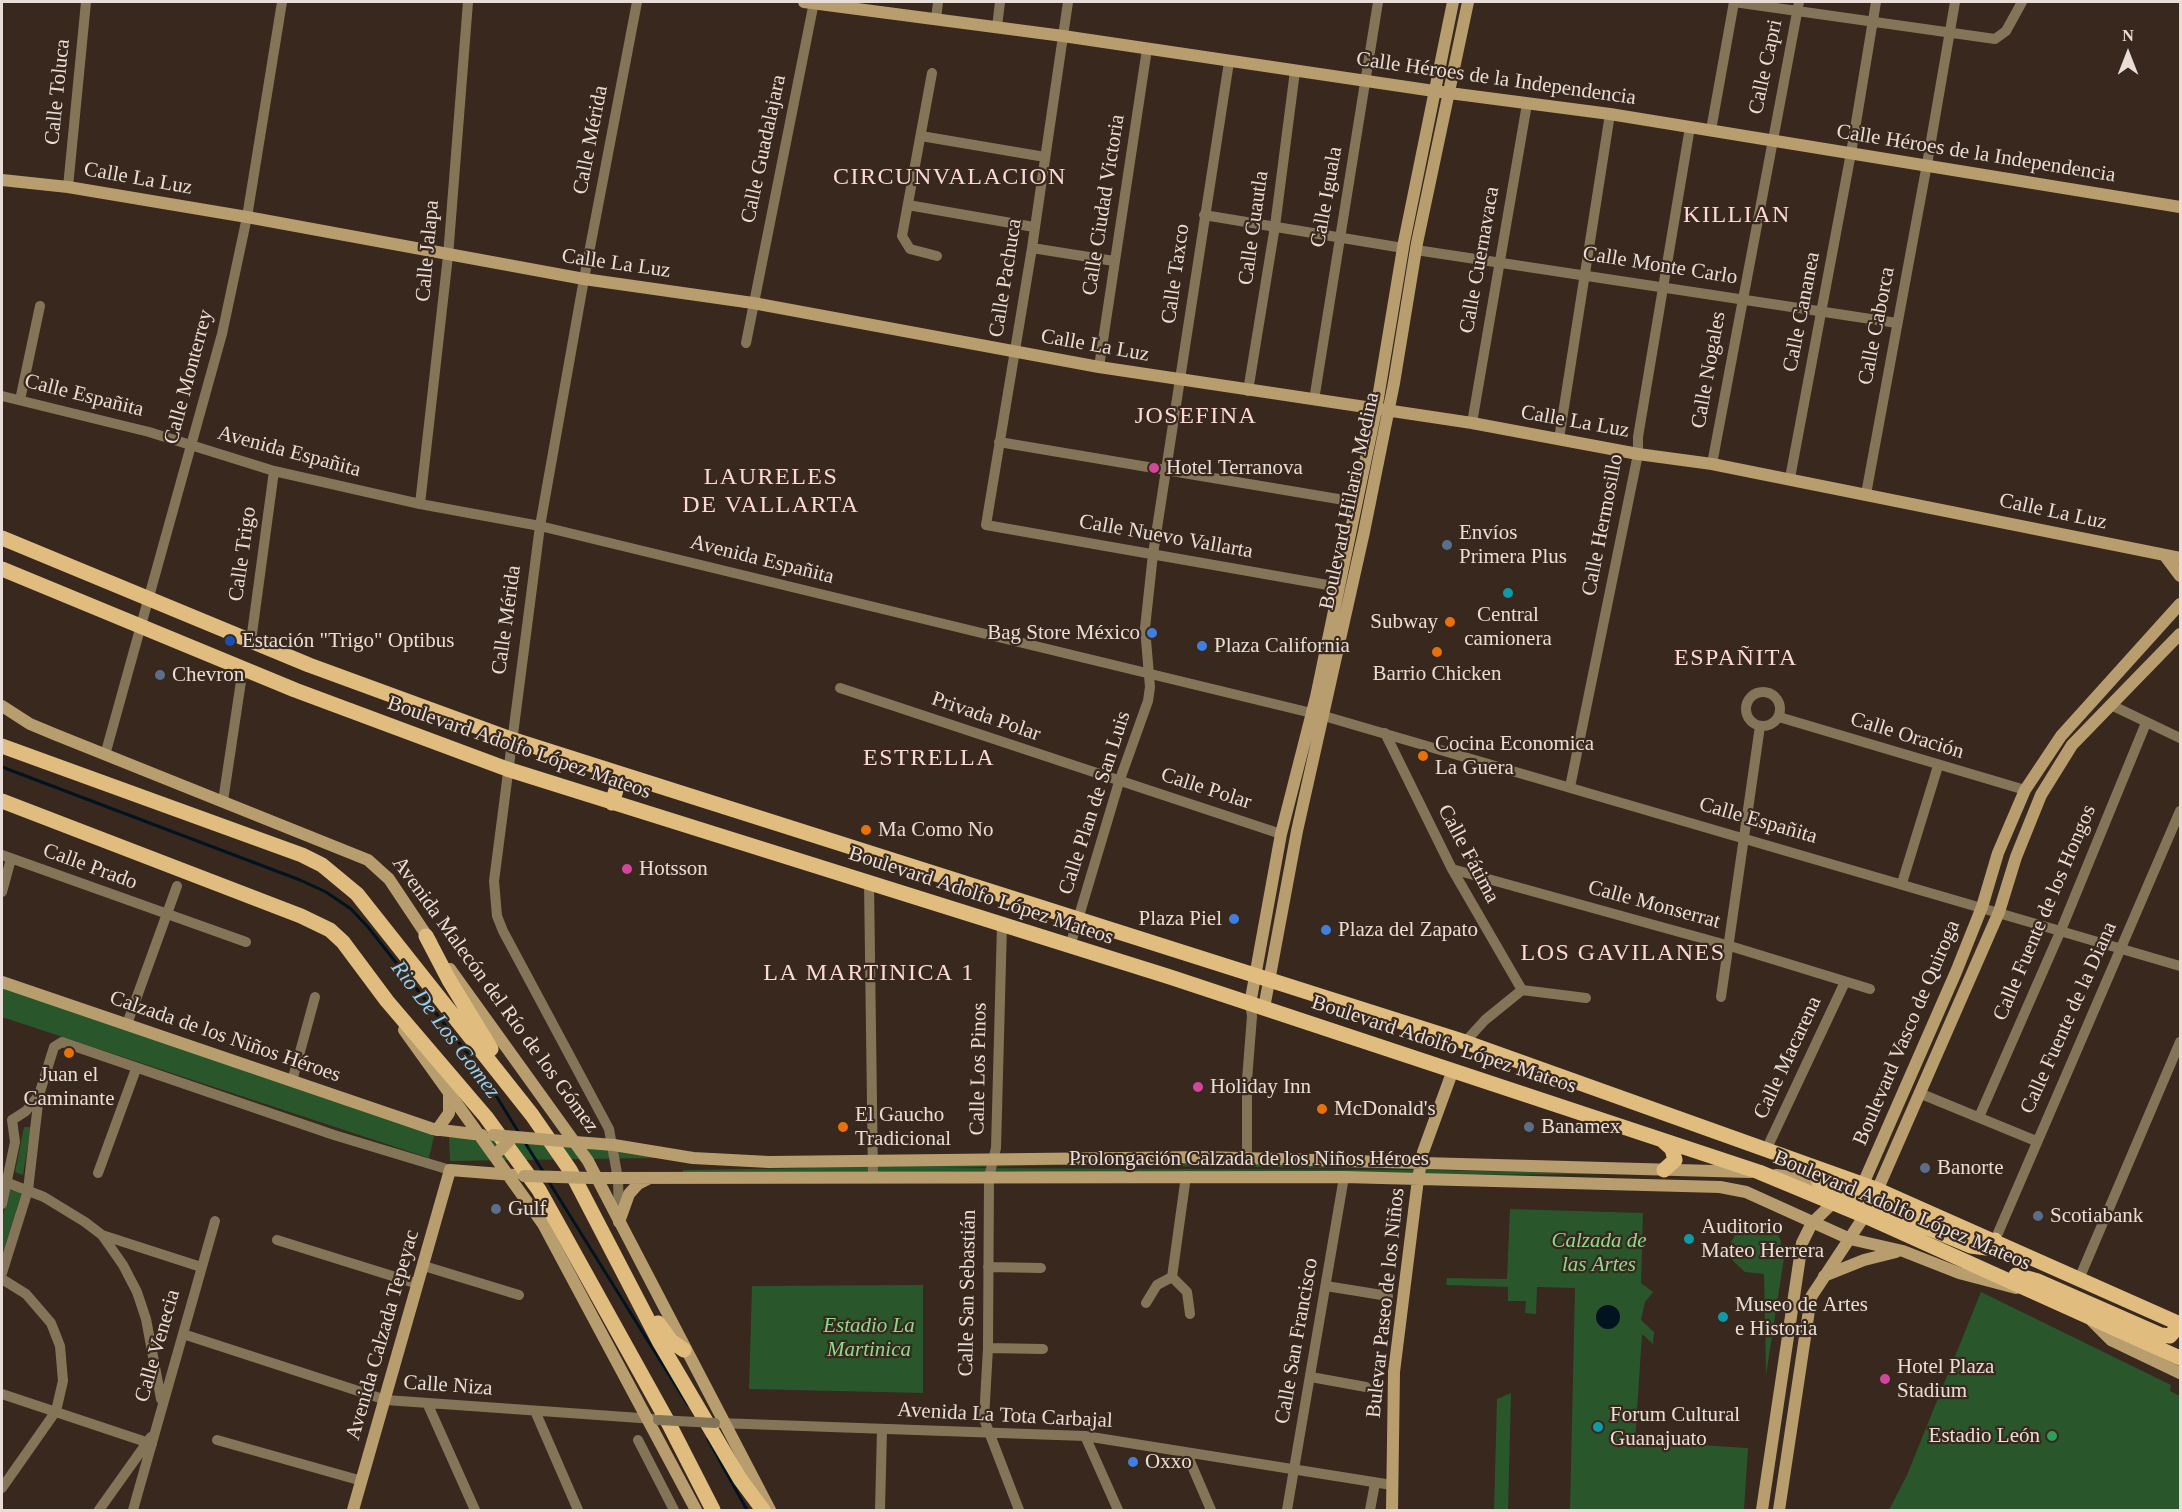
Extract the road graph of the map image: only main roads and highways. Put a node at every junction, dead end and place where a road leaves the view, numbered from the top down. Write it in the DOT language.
graph roads {
  1 [pos="2,538"];
  2 [pos="2,569"];
  3 [pos="2,746"];
  4 [pos="621,774"];
  5 [pos="2,801"];
  6 [pos="612,803"];
  7 [pos="426,936"];
  8 [pos="532,1115"];
  9 [pos="1660,1138"];
  10 [pos="570,1170"];
  11 [pos="1664,1170"];
  12 [pos="1819,1182"];
  13 [pos="1869,1198"];
  14 [pos="1975,1267"];
  15 [pos="2180,1324"];
  16 [pos="684,1350"];
  17 [pos="2181,1358"];
  18 [pos="713,1510"];
  19 [pos="763,1510"];
  1 -- 4 [label="main road, Boulevard Adolfo López Mateos"];
  2 -- 6 [label="main road, Boulevard Adolfo López Mateos"];
  3 -- 8 [label="main road, Avenida Malecón del Río de los Gómez"];
  4 -- 6 [label="main road"];
  4 -- 13 [label="main road, Boulevard Adolfo López Mateos"];
  5 -- 18 [label="main road"];
  6 -- 9 [label="main road, Boulevard Adolfo López Mateos"];
  7 -- 8 [label="main road"];
  8 -- 10 [label="main road, Avenida Malecón del Río de los Gómez"];
  9 -- 11 [label="main road"];
  9 -- 13 [label="main road, Boulevard Adolfo López Mateos"];
  10 -- 16 [label="main road"];
  10 -- 19 [label="main road, Avenida Malecón del Río de los Gómez"];
  12 -- 13 [label="main road"];
  13 -- 14 [label="main road, Boulevard Adolfo López Mateos"];
  13 -- 15 [label="main road, Boulevard Adolfo López Mateos"];
  14 -- 15 [label="main road"];
  14 -- 17 [label="main road, Boulevard Adolfo López Mateos"];
}
